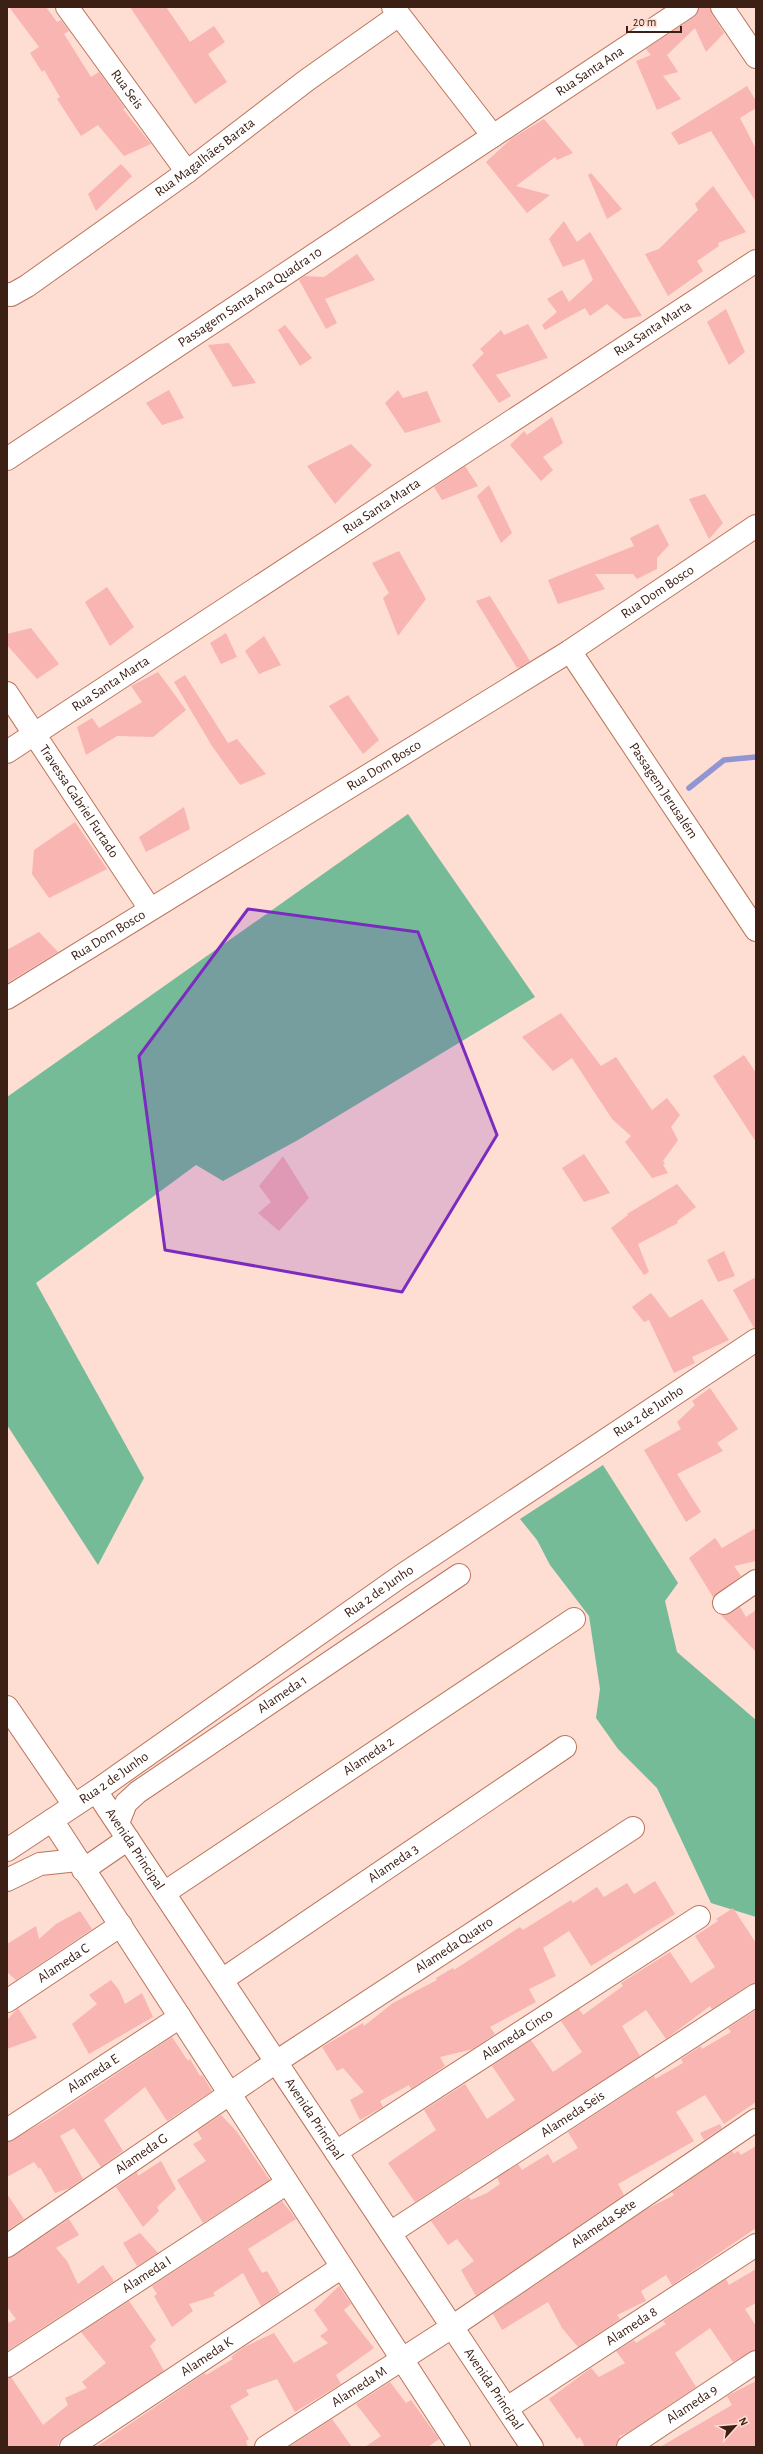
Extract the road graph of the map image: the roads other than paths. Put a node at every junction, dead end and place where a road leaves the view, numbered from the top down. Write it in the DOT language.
graph roads {
  1 [pos="68,7"];
  2 [pos="687,7"];
  3 [pos="722,7"];
  4 [pos="396,11"];
  5 [pos="756,57"];
  6 [pos="493,136"];
  7 [pos="187,172"];
  8 [pos="756,261"];
  9 [pos="7,294"];
  10 [pos="7,459"];
  11 [pos="756,526"];
  12 [pos="570,651"];
  13 [pos="7,693"];
  14 [pos="35,734"];
  15 [pos="7,752"];
  16 [pos="150,909"];
  17 [pos="756,930"];
  18 [pos="7,998"];
  19 [pos="756,1340"];
  20 [pos="459,1575"];
  21 [pos="756,1581"];
  22 [pos="724,1603"];
  23 [pos="574,1619"];
  24 [pos="7,1707"];
  25 [pos="565,1747"];
  26 [pos="96,1791"];
  27 [pos="74,1805"];
  28 [pos="52,1820"];
  29 [pos="633,1828"];
  30 [pos="123,1831"];
  31 [pos="7,1850"];
  32 [pos="80,1865"];
  33 [pos="7,1880"];
  34 [pos="164,1893"];
  35 [pos="699,1917"];
  36 [pos="121,1925"];
  37 [pos="222,1980"];
  38 [pos="756,1996"];
  39 [pos="7,2001"];
  40 [pos="180,2017"];
  41 [pos="276,2062"];
  42 [pos="230,2094"];
  43 [pos="756,2120"];
  44 [pos="7,2130"];
  45 [pos="336,2152"];
  46 [pos="288,2183"];
  47 [pos="390,2234"];
  48 [pos="756,2245"];
  49 [pos="7,2246"];
  50 [pos="342,2267"];
  51 [pos="452,2327"];
  52 [pos="403,2360"];
  53 [pos="756,2362"];
  54 [pos="7,2366"];
  55 [pos="507,2408"];
  56 [pos="454,2445"];
  57 [pos="71,2447"];
  58 [pos="266,2447"];
  59 [pos="532,2447"];
  60 [pos="628,2447"];
  1 -- 7 [label="street, Rua Seis"];
  2 -- 6 [label="street, Rua Santa Ana"];
  3 -- 5 [label="street"];
  4 -- 6 [label="street"];
  4 -- 7 [label="street, Rua Magalhães Barata"];
  6 -- 10 [label="street, Passagem Santa Ana Quadra 10"];
  7 -- 9 [label="street, Rua Magalhães Barata"];
  8 -- 14 [label="street, Rua Santa Marta"];
  11 -- 12 [label="street, Rua Dom Bosco"];
  12 -- 16 [label="street, Rua Dom Bosco"];
  12 -- 17 [label="street, Passagem Jerusalém"];
  13 -- 14 [label="street, Travessa Gabriel Furtado"];
  14 -- 15 [label="street, Rua Santa Marta"];
  14 -- 16 [label="street, Travessa Gabriel Furtado"];
  16 -- 18 [label="street, Rua Dom Bosco"];
  19 -- 26 [label="street, Rua 2 de Junho"];
  20 -- 30 [label="street, Alameda 1"];
  21 -- 22 [label="street"];
  23 -- 34 [label="street, Alameda 2"];
  24 -- 27 [label="street"];
  25 -- 37 [label="street, Alameda 3"];
  26 -- 27 [label="street, Rua 2 de Junho"];
  26 -- 30 [label="street, Avenida Principal"];
  27 -- 28 [label="street, Rua 2 de Junho"];
  28 -- 31 [label="street, Rua 2 de Junho"];
  28 -- 32 [label="street"];
  29 -- 41 [label="street, Alameda Quatro"];
  30 -- 32 [label="street"];
  30 -- 34 [label="street, Avenida Principal"];
  32 -- 33 [label="street"];
  32 -- 36 [label="street"];
  34 -- 37 [label="street, Avenida Principal"];
  35 -- 45 [label="street, Alameda Cinco"];
  36 -- 39 [label="street, Alameda C"];
  36 -- 40 [label="street"];
  37 -- 41 [label="street, Avenida Principal"];
  38 -- 47 [label="street, Alameda Seis"];
  40 -- 42 [label="street"];
  40 -- 44 [label="street, Alameda E"];
  41 -- 42 [label="street, Alameda G"];
  41 -- 45 [label="street, Avenida Principal"];
  42 -- 46 [label="street"];
  42 -- 49 [label="street, Alameda G"];
  43 -- 51 [label="street, Alameda Sete"];
  45 -- 47 [label="street, Avenida Principal"];
  46 -- 50 [label="street"];
  46 -- 54 [label="street, Alameda I"];
  47 -- 51 [label="street, Avenida Principal"];
  48 -- 55 [label="street, Alameda 8"];
  50 -- 52 [label="street"];
  50 -- 57 [label="street, Alameda K"];
  51 -- 52 [label="street, Alameda M"];
  51 -- 55 [label="street, Avenida Principal"];
  52 -- 56 [label="street"];
  52 -- 58 [label="street, Alameda M"];
  53 -- 60 [label="street, Alameda 9"];
  55 -- 59 [label="street, Avenida Principal"];
}
